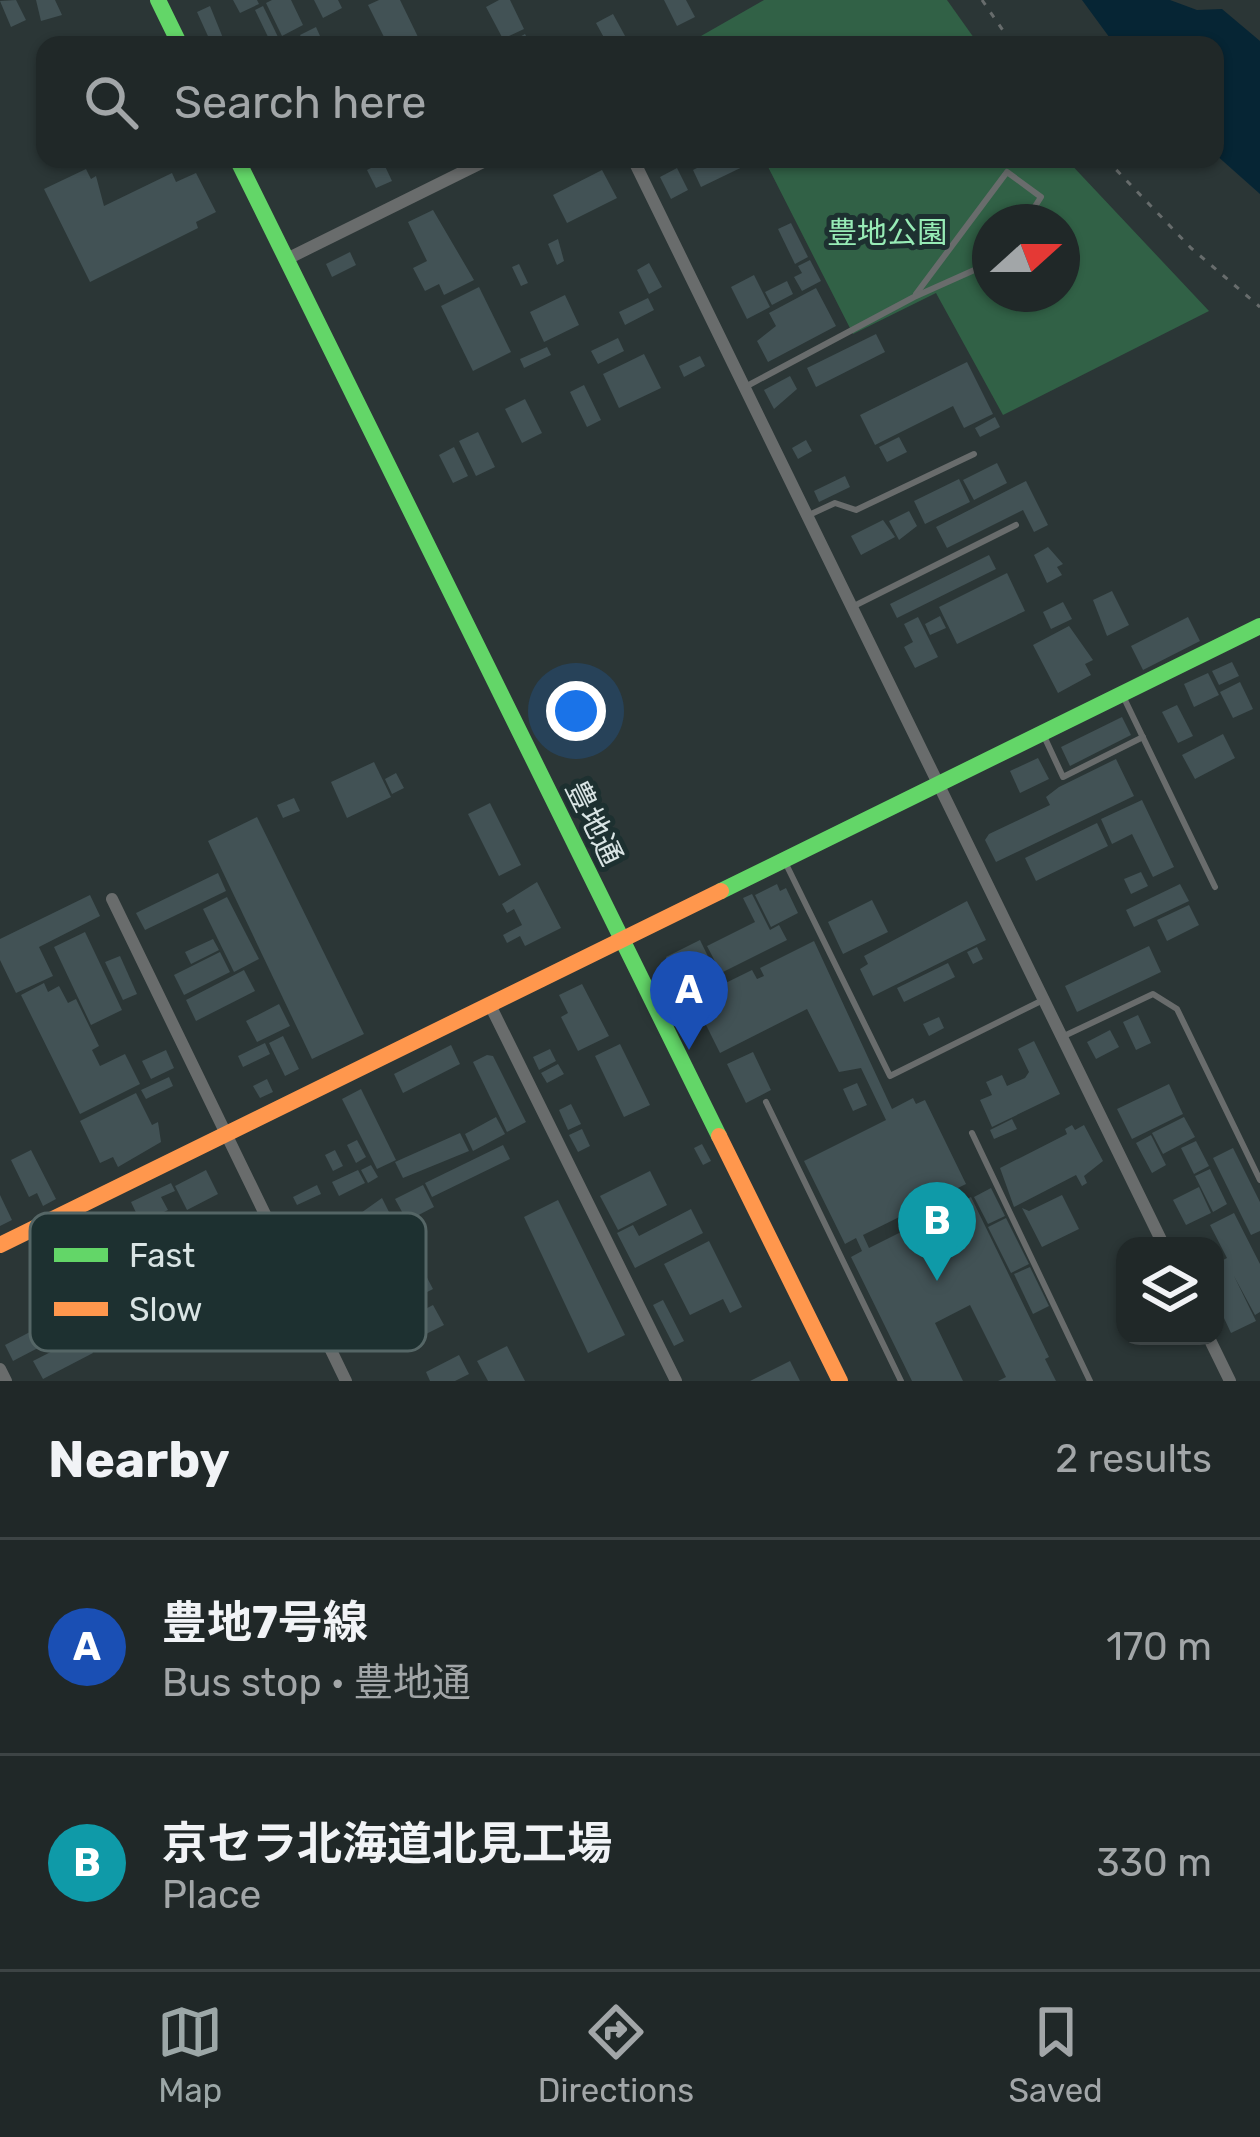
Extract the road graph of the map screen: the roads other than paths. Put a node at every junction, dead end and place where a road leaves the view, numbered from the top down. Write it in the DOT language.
graph roads {
  1 [pos="158,0"];
  2 [pos="176,36"];
  3 [pos="241,168"];
  4 [pos="472,168"];
  5 [pos="637,168"];
  6 [pos="983,204"];
  7 [pos="1037,204"];
  8 [pos="972,219"];
  9 [pos="286,259"];
  10 [pos="972,271"];
  11 [pos="914,297"];
  12 [pos="744,387"];
  13 [pos="974,454"];
  14 [pos="807,517"];
  15 [pos="1016,524"];
  16 [pos="851,608"];
  17 [pos="1260,626"];
  18 [pos="1121,692"];
  19 [pos="1041,731"];
  20 [pos="1143,737"];
  21 [pos="936,783"];
  22 [pos="783,859"];
  23 [pos="1215,887"];
  24 [pos="112,899"];
  25 [pos="622,939"];
  26 [pos="1043,1000"];
  27 [pos="490,1005"];
  28 [pos="1061,1037"];
  29 [pos="766,1102"];
  30 [pos="973,1132"];
  31 [pos="222,1134"];
  32 [pos="1260,1180"];
  33 [pos="64,1213"];
  34 [pos="262,1213"];
  35 [pos="30,1230"];
  36 [pos="1160,1237"];
  37 [pos="0,1245"];
  38 [pos="1212,1345"];
  39 [pos="331,1351"];
  40 [pos="0,1369"];
  41 [pos="6,1381"];
  42 [pos="346,1381"];
  43 [pos="676,1381"];
  44 [pos="840,1381"];
  45 [pos="902,1381"];
  46 [pos="1090,1381"];
  47 [pos="1230,1381"];
  1 -- 2 [label="street"];
  3 -- 9 [label="street, 豊地通"];
  4 -- 9 [label="street"];
  5 -- 12 [label="street"];
  6 -- 7 [label="lane"];
  8 -- 11 [label="lane"];
  9 -- 25 [label="street, 豊地通"];
  10 -- 11 [label="lane"];
  11 -- 12 [label="lane"];
  12 -- 14 [label="street"];
  13 -- 14 [label="lane"];
  14 -- 16 [label="street"];
  15 -- 16 [label="lane"];
  16 -- 21 [label="street"];
  17 -- 18 [label="street"];
  18 -- 19 [label="street"];
  18 -- 20 [label="lane"];
  19 -- 20 [label="lane"];
  19 -- 21 [label="street"];
  20 -- 23 [label="lane"];
  21 -- 22 [label="street"];
  21 -- 26 [label="street"];
  22 -- 25 [label="street"];
  22 -- 26 [label="lane"];
  24 -- 31 [label="street"];
  25 -- 27 [label="street"];
  25 -- 44 [label="street, 豊地通"];
  26 -- 28 [label="street"];
  27 -- 31 [label="street"];
  27 -- 43 [label="street"];
  28 -- 32 [label="lane"];
  28 -- 36 [label="street"];
  29 -- 45 [label="lane"];
  30 -- 46 [label="lane"];
  31 -- 33 [label="street"];
  31 -- 34 [label="street"];
  35 -- 37 [label="street"];
  38 -- 47 [label="street"];
  39 -- 42 [label="street"];
  40 -- 41 [label="street"];
}
